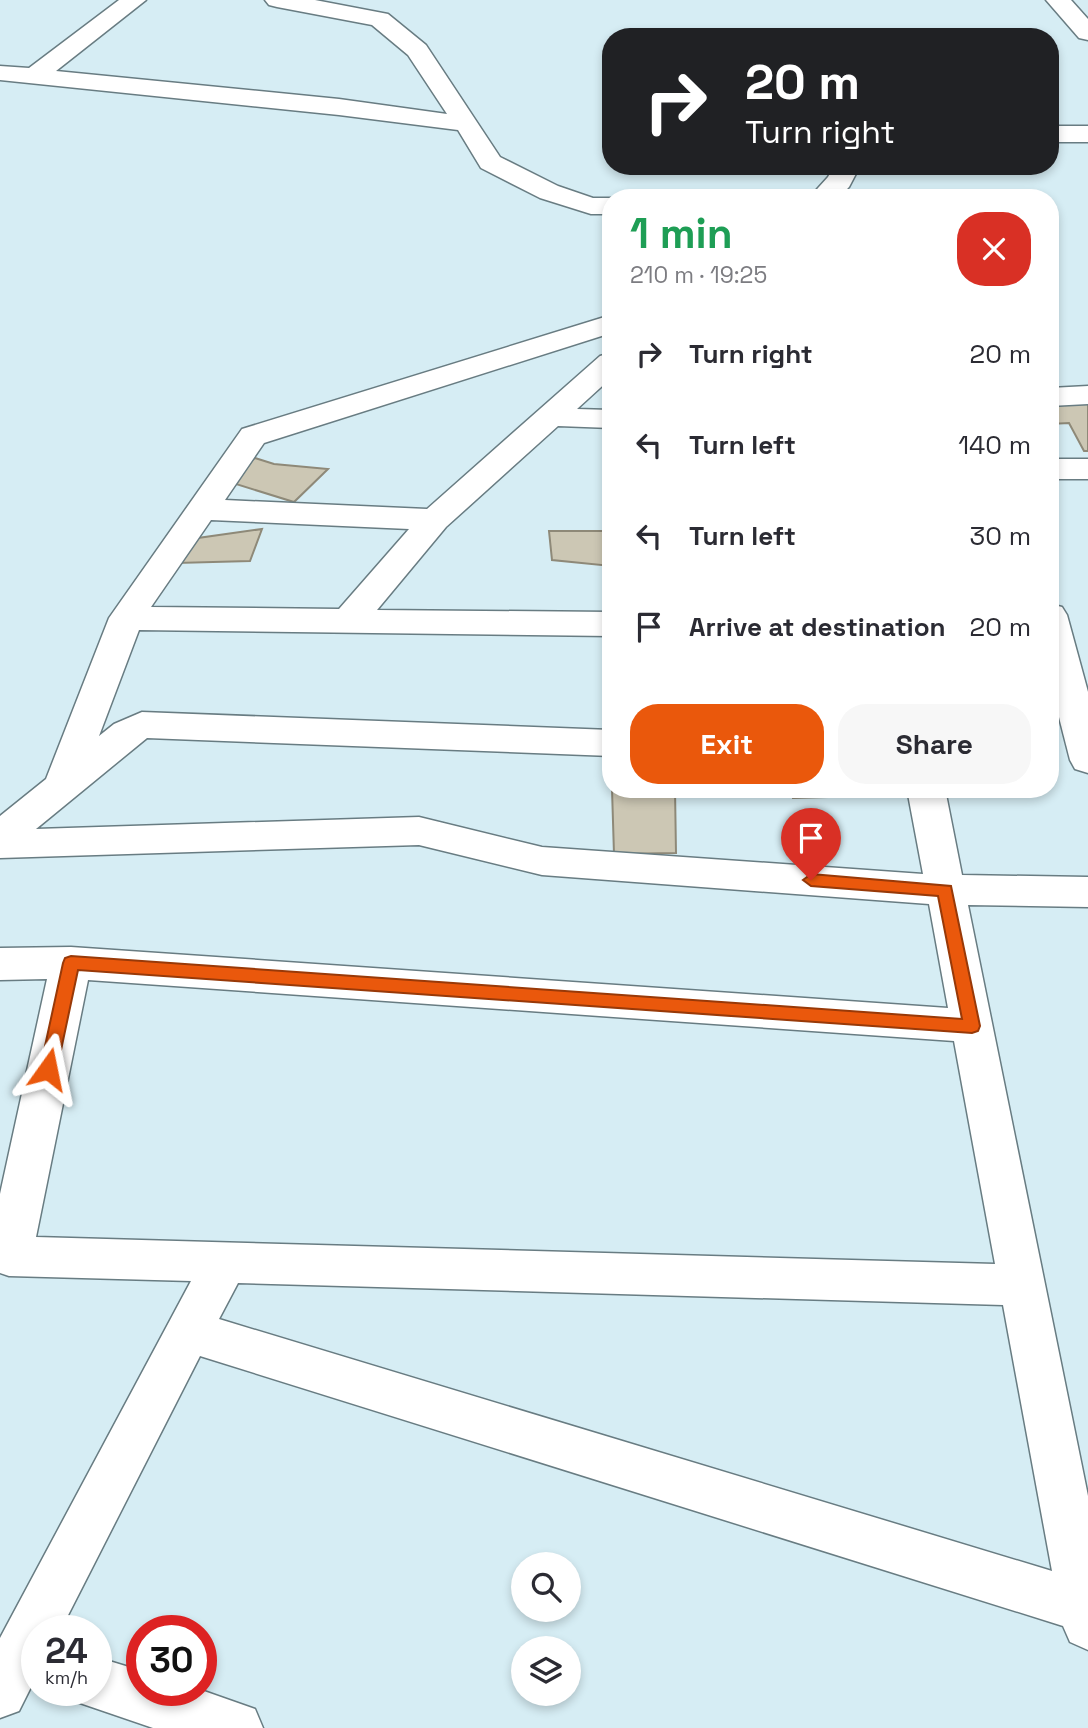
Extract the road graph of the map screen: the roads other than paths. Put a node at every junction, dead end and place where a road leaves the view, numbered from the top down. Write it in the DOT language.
graph roads {
  1 [pos="134,0"];
  2 [pos="277,0"];
  3 [pos="1058,0"];
  4 [pos="1088,33"];
  5 [pos="0,73"];
  6 [pos="32,78"];
  7 [pos="467,124"];
  8 [pos="1059,134"];
  9 [pos="1088,134"];
  10 [pos="843,175"];
  11 [pos="831,189"];
  12 [pos="602,206"];
  13 [pos="602,327"];
  14 [pos="602,370"];
  15 [pos="1088,395"];
  16 [pos="1059,397"];
  17 [pos="551,417"];
  18 [pos="602,419"];
  19 [pos="1059,469"];
  20 [pos="1088,469"];
  21 [pos="202,509"];
  22 [pos="435,520"];
  23 [pos="126,618"];
  24 [pos="348,621"];
  25 [pos="602,624"];
  26 [pos="1059,649"];
  27 [pos="602,743"];
  28 [pos="1088,760"];
  29 [pos="62,785"];
  30 [pos="928,798"];
  31 [pos="0,837"];
  32 [pos="0,844"];
  33 [pos="945,890"];
  34 [pos="1088,892"];
  35 [pos="71,963"];
  36 [pos="0,964"];
  37 [pos="972,1026"];
  38 [pos="4,1255"];
  39 [pos="225,1262"];
  40 [pos="1022,1285"];
  41 [pos="189,1331"];
  42 [pos="1086,1616"];
  43 [pos="18,1671"];
  44 [pos="112,1688"];
  45 [pos="236,1728"];
  1 -- 6 [label="street"];
  2 -- 7 [label="street"];
  3 -- 4 [label="street"];
  5 -- 6 [label="street"];
  6 -- 7 [label="street"];
  7 -- 12 [label="street"];
  8 -- 9 [label="street"];
  10 -- 11 [label="street"];
  13 -- 21 [label="street"];
  14 -- 17 [label="street"];
  15 -- 16 [label="street"];
  17 -- 18 [label="street"];
  17 -- 22 [label="street"];
  19 -- 20 [label="street"];
  21 -- 22 [label="street"];
  21 -- 23 [label="street"];
  22 -- 24 [label="street"];
  23 -- 24 [label="street"];
  23 -- 29 [label="street"];
  24 -- 25 [label="street"];
  26 -- 28 [label="street"];
  27 -- 29 [label="street"];
  29 -- 31 [label="street"];
  30 -- 33 [label="street"];
  32 -- 33 [label="street"];
  33 -- 34 [label="street"];
  33 -- 37 [label="street"];
  35 -- 36 [label="street"];
  35 -- 37 [label="street"];
  35 -- 38 [label="street"];
  37 -- 40 [label="street"];
  38 -- 39 [label="street"];
  39 -- 40 [label="street"];
  39 -- 41 [label="street"];
  40 -- 42 [label="street"];
  41 -- 42 [label="street"];
  41 -- 43 [label="street"];
  44 -- 45 [label="street"];
}
